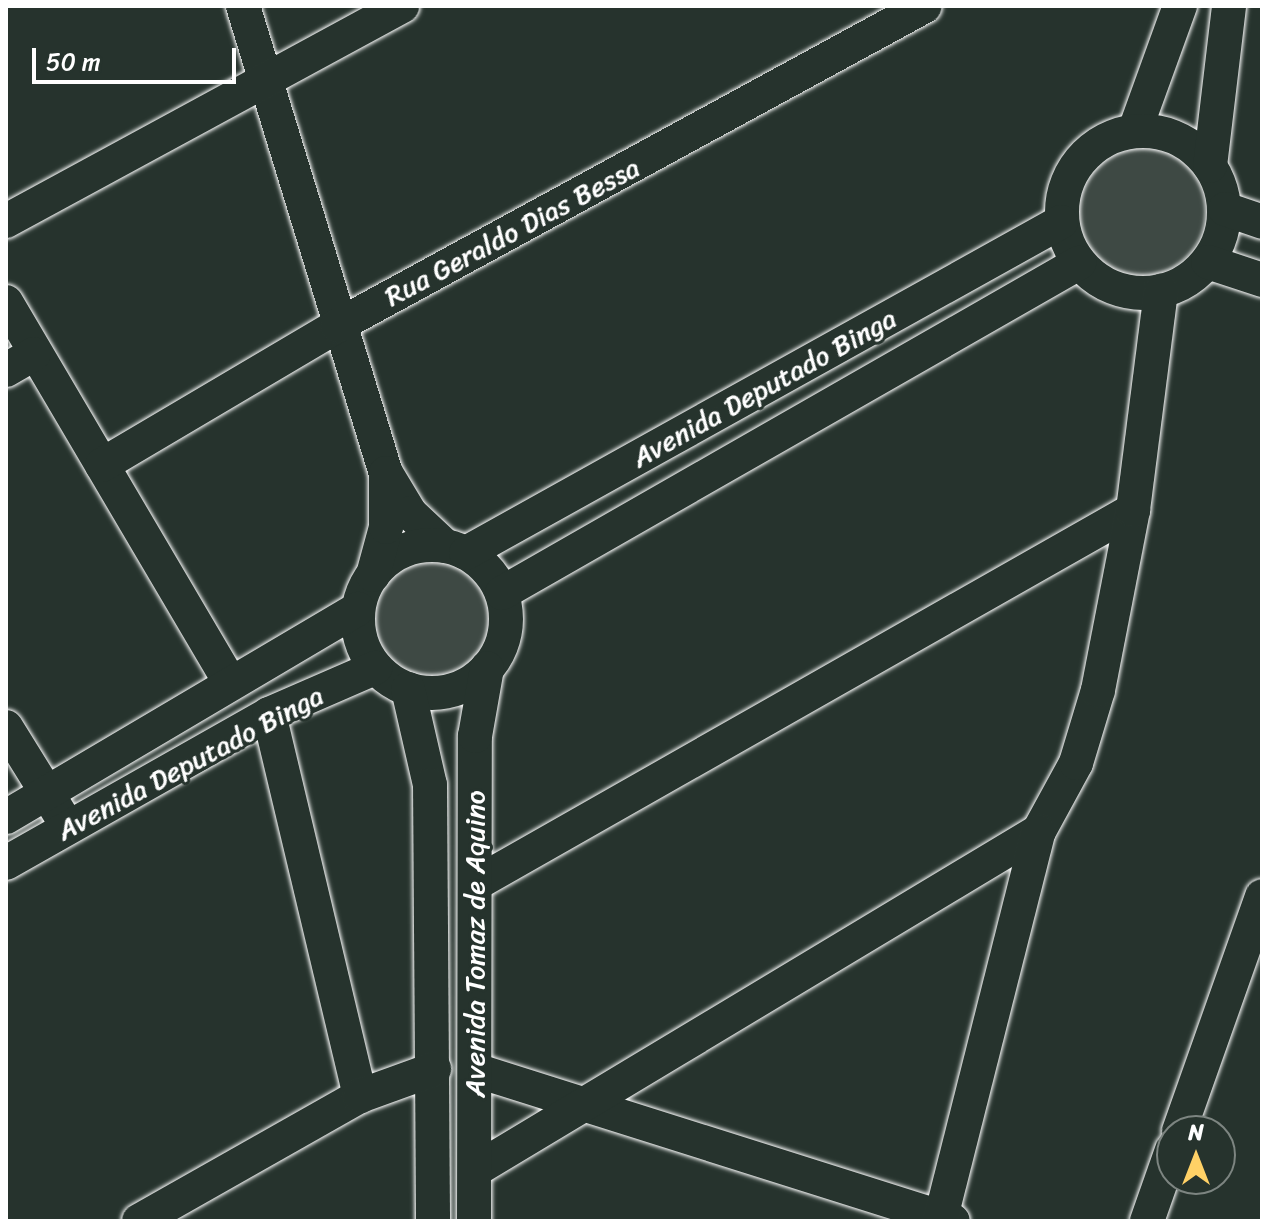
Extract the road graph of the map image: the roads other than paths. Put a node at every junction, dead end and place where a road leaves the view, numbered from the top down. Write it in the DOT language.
graph roads {
  1 [pos="243,6"];
  2 [pos="402,6"];
  3 [pos="925,6"];
  4 [pos="1180,6"];
  5 [pos="1229,6"];
  6 [pos="264,84"];
  7 [pos="1135,130"];
  8 [pos="1210,166"];
  9 [pos="1225,209"];
  10 [pos="6,221"];
  11 [pos="1061,222"];
  12 [pos="1262,222"];
  13 [pos="1208,262"];
  14 [pos="1079,263"];
  15 [pos="1262,280"];
  16 [pos="1161,291"];
  17 [pos="6,302"];
  18 [pos="337,326"];
  19 [pos="20,362"];
  20 [pos="102,465"];
  21 [pos="386,473"];
  22 [pos="1133,510"];
  23 [pos="456,550"];
  24 [pos="373,575"];
  25 [pos="502,593"];
  26 [pos="358,609"];
  27 [pos="375,668"];
  28 [pos="487,668"];
  29 [pos="230,683"];
  30 [pos="408,689"];
  31 [pos="269,714"];
  32 [pos="6,727"];
  33 [pos="46,794"];
  34 [pos="6,817"];
  35 [pos="69,827"];
  36 [pos="1039,831"];
  37 [pos="6,863"];
  38 [pos="475,884"];
  39 [pos="1262,896"];
  40 [pos="434,1069"];
  41 [pos="475,1070"];
  42 [pos="360,1096"];
  43 [pos="576,1107"];
  44 [pos="1185,1115"];
  45 [pos="475,1170"];
  46 [pos="1156,1195"];
  47 [pos="945,1220"];
  48 [pos="139,1221"];
  49 [pos="433,1221"];
  50 [pos="474,1221"];
  51 [pos="1147,1221"];
  1 -- 6 [label="street"];
  2 -- 6 [label="street"];
  3 -- 18 [label="street, Rua Geraldo Dias Bessa"];
  4 -- 7 [label="street"];
  5 -- 8 [label="street"];
  6 -- 10 [label="street"];
  6 -- 18 [label="street"];
  7 -- 8 [label="street"];
  7 -- 11 [label="street"];
  8 -- 9 [label="street"];
  9 -- 12 [label="street"];
  9 -- 13 [label="street"];
  11 -- 14 [label="street"];
  11 -- 23 [label="street, Avenida Deputado Binga"];
  13 -- 15 [label="street"];
  13 -- 16 [label="street"];
  14 -- 16 [label="street"];
  14 -- 25 [label="street, Avenida Deputado Binga"];
  16 -- 22 [label="street"];
  17 -- 19 [label="street"];
  18 -- 20 [label="street, Rua Geraldo Dias Bessa"];
  18 -- 21 [label="street"];
  19 -- 20 [label="street"];
  20 -- 29 [label="street"];
  21 -- 23 [label="street"];
  21 -- 24 [label="street"];
  22 -- 36 [label="street"];
  22 -- 38 [label="street"];
  23 -- 24 [label="street"];
  23 -- 25 [label="street"];
  24 -- 26 [label="street"];
  25 -- 28 [label="street"];
  26 -- 27 [label="street"];
  26 -- 29 [label="street, Avenida Deputado Binga"];
  27 -- 30 [label="street"];
  27 -- 31 [label="street, Avenida Deputado Binga"];
  28 -- 30 [label="street"];
  28 -- 38 [label="street, Avenida Tomaz de Aquino"];
  29 -- 33 [label="street, Avenida Deputado Binga"];
  30 -- 40 [label="street, Avenida Tomaz de Aquino"];
  31 -- 35 [label="street, Avenida Deputado Binga"];
  31 -- 42 [label="street"];
  32 -- 33 [label="street"];
  33 -- 34 [label="street, Avenida Deputado Binga"];
  33 -- 35 [label="street"];
  35 -- 37 [label="street, Avenida Deputado Binga"];
  36 -- 43 [label="street"];
  36 -- 47 [label="street"];
  38 -- 41 [label="street, Avenida Tomaz de Aquino"];
  39 -- 44 [label="street"];
  40 -- 42 [label="street"];
  40 -- 49 [label="street, Avenida Tomaz de Aquino"];
  41 -- 43 [label="street"];
  41 -- 45 [label="street, Avenida Tomaz de Aquino"];
  42 -- 48 [label="street"];
  43 -- 45 [label="street"];
  43 -- 47 [label="street"];
  45 -- 50 [label="street, Avenida Tomaz de Aquino"];
  46 -- 51 [label="street"];
}
